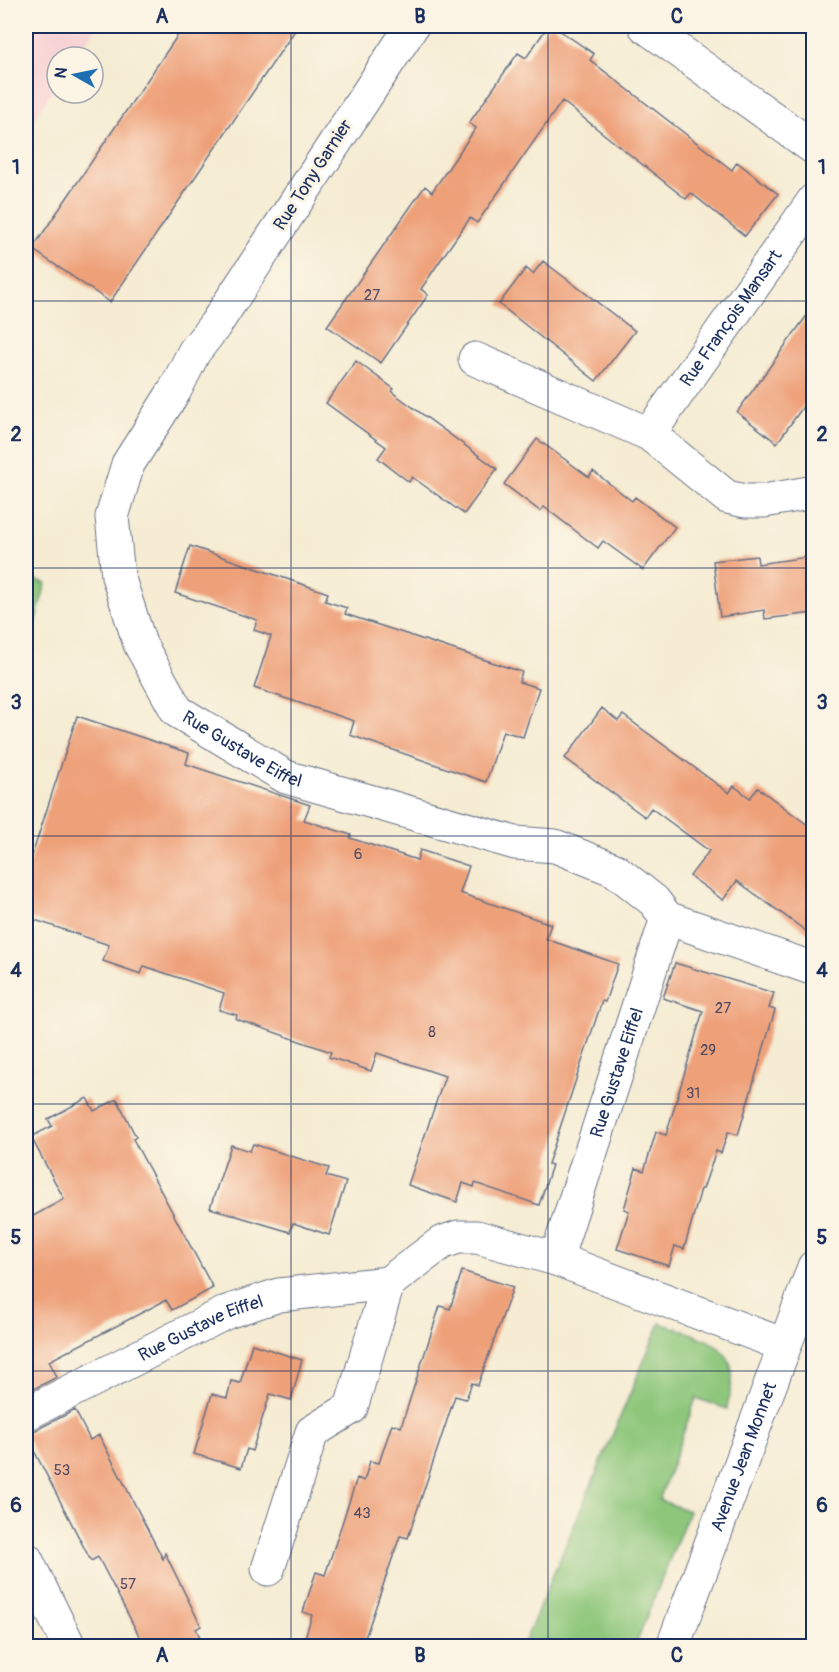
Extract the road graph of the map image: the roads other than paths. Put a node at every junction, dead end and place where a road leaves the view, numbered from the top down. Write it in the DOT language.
graph roads {
  1 [pos="412,26"];
  2 [pos="645,26"];
  3 [pos="813,148"];
  4 [pos="813,200"];
  5 [pos="215,325"];
  6 [pos="475,360"];
  7 [pos="649,434"];
  8 [pos="813,492"];
  9 [pos="667,918"];
  10 [pos="813,969"];
  11 [pos="556,1259"];
  12 [pos="813,1267"];
  13 [pos="388,1283"];
  14 [pos="784,1345"];
  15 [pos="26,1414"];
  16 [pos="26,1559"];
  17 [pos="268,1569"];
  18 [pos="69,1647"];
  19 [pos="673,1647"];
  1 -- 5 [label="street, Rue Tony Garnier"];
  2 -- 3 [label="street"];
  4 -- 7 [label="street, Rue François Mansart"];
  5 -- 9 [label="street, Rue Gustave Eiffel"];
  6 -- 7 [label="street"];
  7 -- 8 [label="street"];
  9 -- 10 [label="street, Rue Gustave Eiffel"];
  9 -- 11 [label="street, Rue Gustave Eiffel"];
  11 -- 13 [label="street"];
  11 -- 14 [label="street"];
  12 -- 14 [label="street, Avenue Jean Monnet"];
  13 -- 15 [label="street, Rue Gustave Eiffel"];
  13 -- 17 [label="street"];
  14 -- 19 [label="street, Avenue Jean Monnet"];
  16 -- 18 [label="street"];
}
